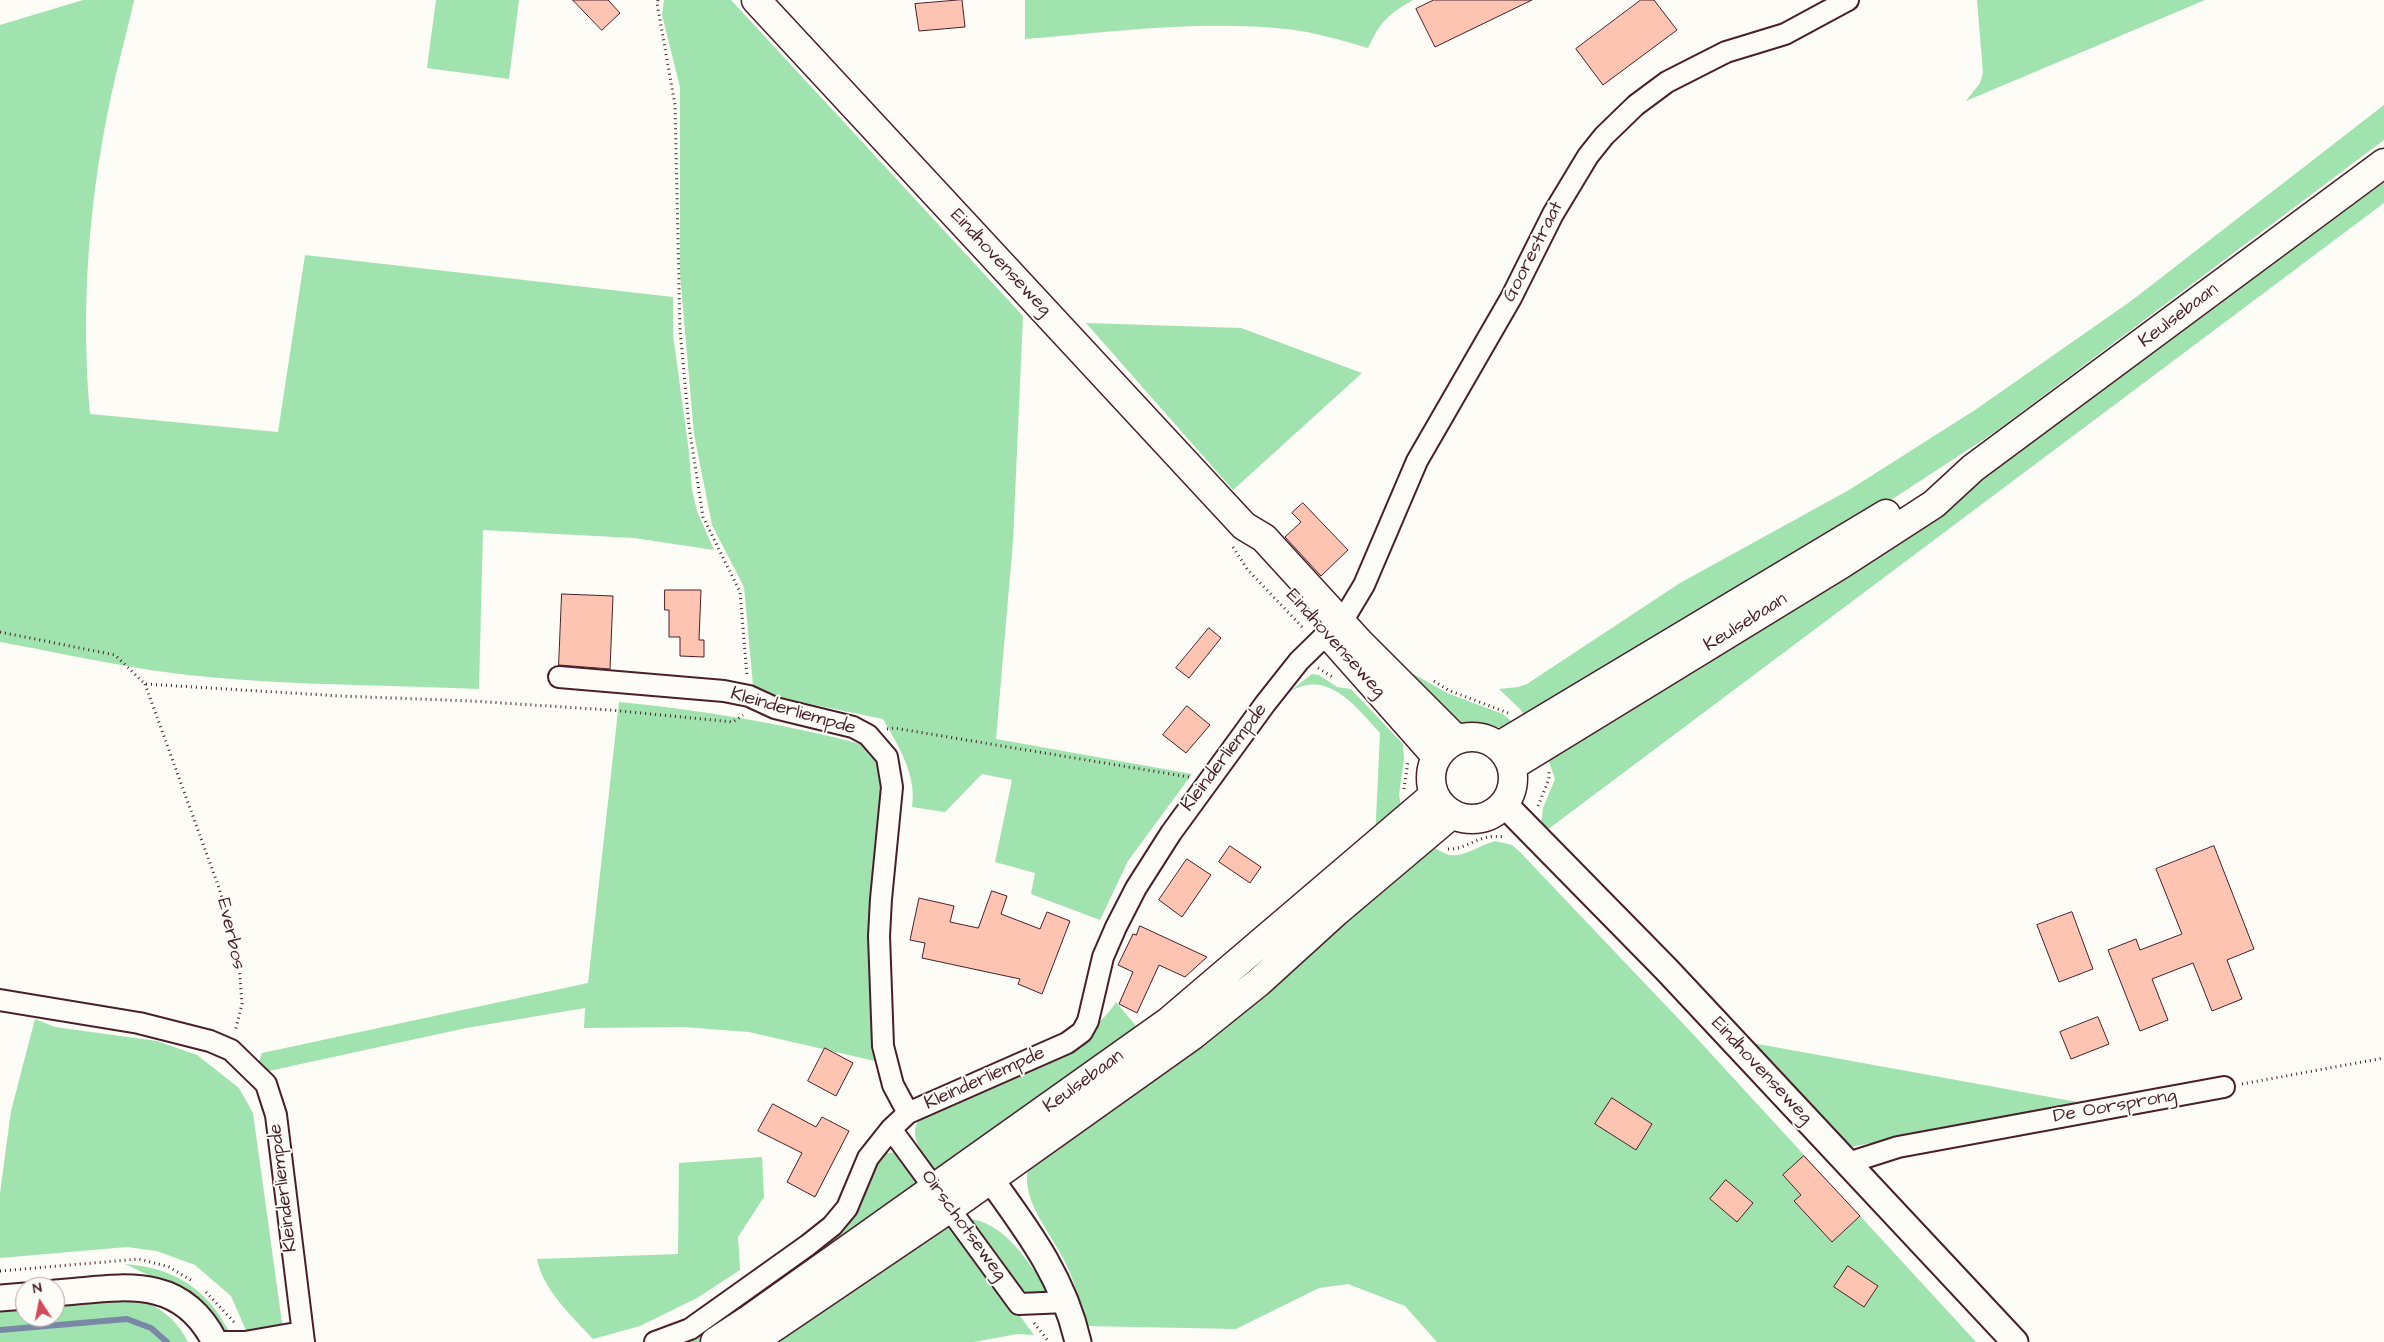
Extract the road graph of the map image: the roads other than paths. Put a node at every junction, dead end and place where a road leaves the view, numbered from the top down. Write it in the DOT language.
graph roads {
  1 [pos="756,0"];
  2 [pos="1848,0"];
  3 [pos="2384,163"];
  4 [pos="1973,468"];
  5 [pos="1333,627"];
  6 [pos="559,677"];
  7 [pos="1446,748"];
  8 [pos="1505,756"];
  9 [pos="1434,795"];
  10 [pos="1504,804"];
  11 [pos="1452,814"];
  12 [pos="1420,824"];
  13 [pos="0,1000"];
  14 [pos="2224,1087"];
  15 [pos="908,1113"];
  16 [pos="891,1129"];
  17 [pos="1848,1163"];
  18 [pos="983,1169"];
  19 [pos="943,1198"];
  20 [pos="150,1290"];
  21 [pos="65,1292"];
  22 [pos="15,1297"];
  23 [pos="0,1298"];
  24 [pos="1067,1302"];
  25 [pos="303,1337"];
  26 [pos="199,1342"];
  27 [pos="215,1342"];
  28 [pos="655,1342"];
  29 [pos="715,1342"];
  30 [pos="752,1342"];
  31 [pos="1078,1342"];
  32 [pos="2015,1342"];
  1 -- 5 [label="main road, Eindhovenseweg"];
  2 -- 5 [label="street, Goorestraat"];
  3 -- 4 [label="main road, Keulsebaan"];
  4 -- 8 [label="main road, Keulsebaan"];
  4 -- 8 [label="main road, Keulsebaan"];
  5 -- 7 [label="main road, Eindhovenseweg"];
  5 -- 15 [label="street, Kleinderliempde"];
  6 -- 15 [label="street, Kleinderliempde"];
  7 -- 8 [label="main road"];
  7 -- 9 [label="main road"];
  8 -- 10 [label="main road"];
  9 -- 11 [label="main road"];
  9 -- 12 [label="main road, Keulsebaan"];
  10 -- 11 [label="main road"];
  10 -- 17 [label="street, Eindhovenseweg"];
  11 -- 12 [label="main road, Keulsebaan"];
  12 -- 18 [label="main road, Keulsebaan"];
  13 -- 25 [label="street, Kleinderliempde"];
  14 -- 17 [label="street, De Oorsprong"];
  15 -- 16 [label="street"];
  16 -- 19 [label="street, Oirschotseweg"];
  16 -- 28 [label="street"];
  17 -- 32 [label="street, Eindhovenseweg"];
  18 -- 19 [label="main road, Keulsebaan"];
  18 -- 24 [label="street"];
  19 -- 24 [label="street, Oirschotseweg"];
  19 -- 29 [label="main road, Keulsebaan"];
  19 -- 30 [label="main road, Keulsebaan"];
  20 -- 21 [label="street"];
  20 -- 26 [label="street"];
  20 -- 27 [label="street"];
  22 -- 23 [label="street"];
  24 -- 31 [label="street"];
  25 -- 27 [label="street"];
}
